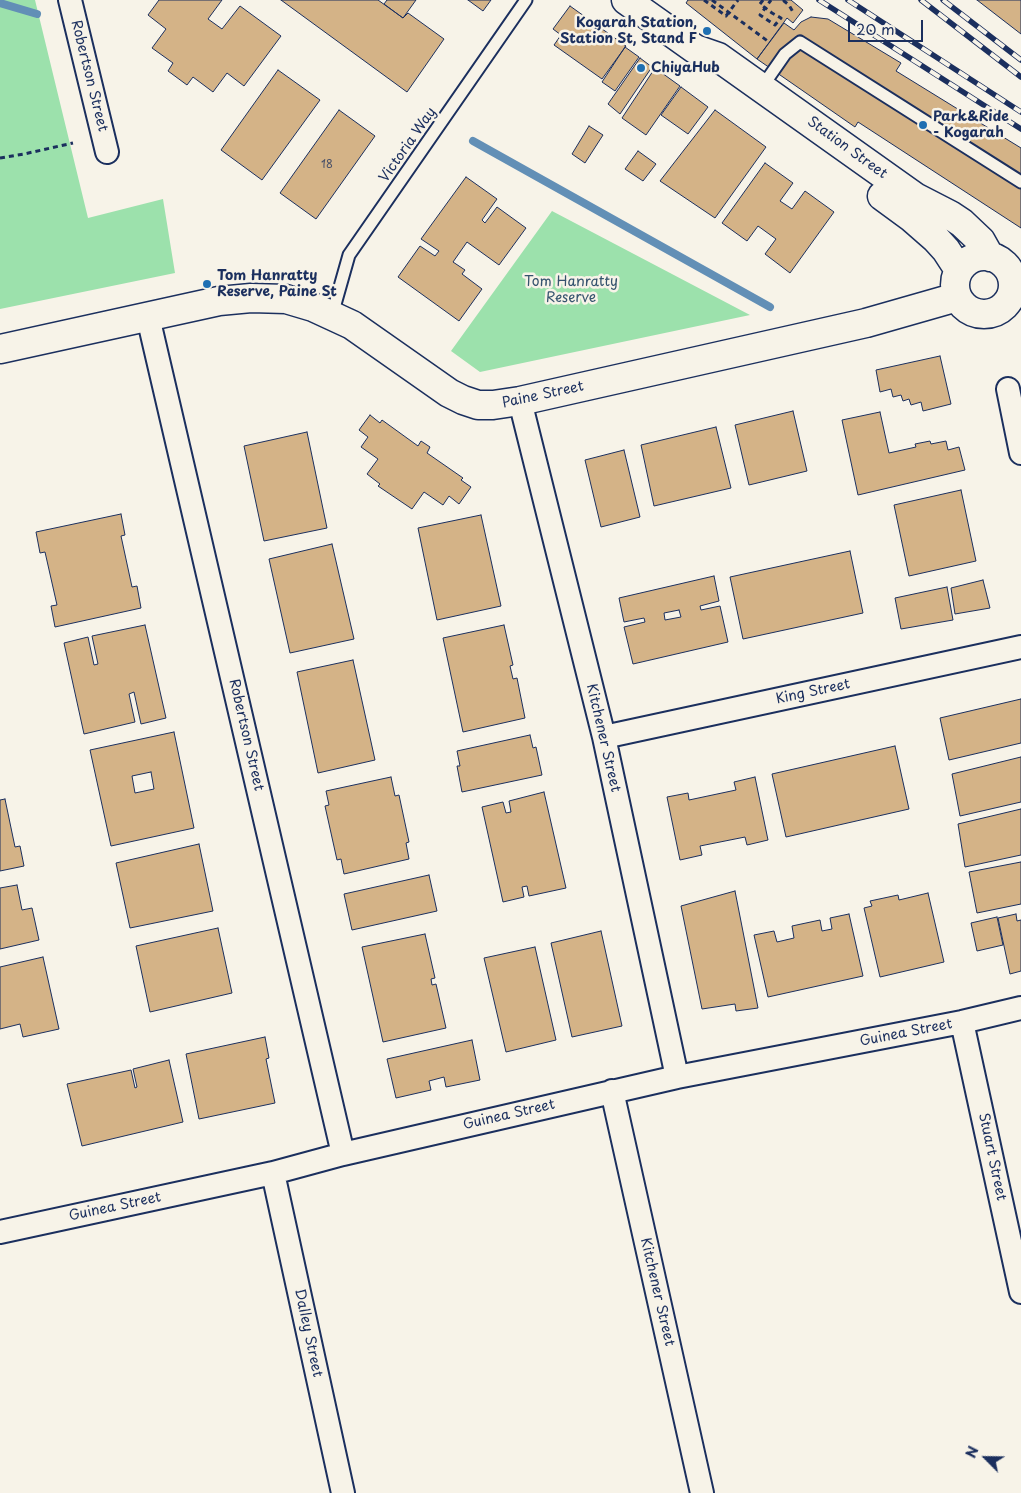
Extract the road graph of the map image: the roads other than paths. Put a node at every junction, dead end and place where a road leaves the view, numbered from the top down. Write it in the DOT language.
graph roads {
  1 [pos="70,0"];
  2 [pos="526,0"];
  3 [pos="626,0"];
  4 [pos="695,49"];
  5 [pos="768,79"];
  6 [pos="107,152"];
  7 [pos="1021,182"];
  8 [pos="990,256"];
  9 [pos="959,270"];
  10 [pos="1017,281"];
  11 [pos="958,297"];
  12 [pos="332,315"];
  13 [pos="148,317"];
  14 [pos="0,349"];
  15 [pos="1008,389"];
  16 [pos="520,401"];
  17 [pos="1021,453"];
  18 [pos="1021,647"];
  19 [pos="604,737"];
  20 [pos="1021,1008"];
  21 [pos="962,1022"];
  22 [pos="677,1077"];
  23 [pos="612,1091"];
  24 [pos="343,1154"];
  25 [pos="272,1173"];
  26 [pos="0,1232"];
  27 [pos="1021,1292"];
  28 [pos="343,1493"];
  29 [pos="702,1493"];
  1 -- 6 [label="street, Robertson Street"];
  2 -- 12 [label="lane, Victoria Way"];
  3 -- 4 [label="main road, Station Street"];
  4 -- 5 [label="main road, Station Street"];
  4 -- 9 [label="main road, Station Street"];
  5 -- 7 [label="lane"];
  5 -- 8 [label="main road, Station Street"];
  8 -- 9 [label="main road"];
  8 -- 10 [label="main road"];
  9 -- 11 [label="main road"];
  10 -- 11 [label="main road"];
  11 -- 16 [label="main road, Paine Street"];
  12 -- 13 [label="main road, Paine Street"];
  12 -- 16 [label="main road, Paine Street"];
  13 -- 14 [label="main road, Paine Street"];
  13 -- 24 [label="street, Robertson Street"];
  15 -- 17 [label="street"];
  16 -- 19 [label="street, Kitchener Street"];
  18 -- 19 [label="street, King Street"];
  19 -- 22 [label="street, Kitchener Street"];
  20 -- 21 [label="street, Guinea Street"];
  21 -- 22 [label="street, Guinea Street"];
  21 -- 27 [label="street, Stuart Street"];
  22 -- 23 [label="street, Guinea Street"];
  23 -- 24 [label="street, Guinea Street"];
  23 -- 29 [label="street, Kitchener Street"];
  24 -- 25 [label="street, Guinea Street"];
  25 -- 26 [label="street, Guinea Street"];
  25 -- 28 [label="street, Dalley Street"];
}
